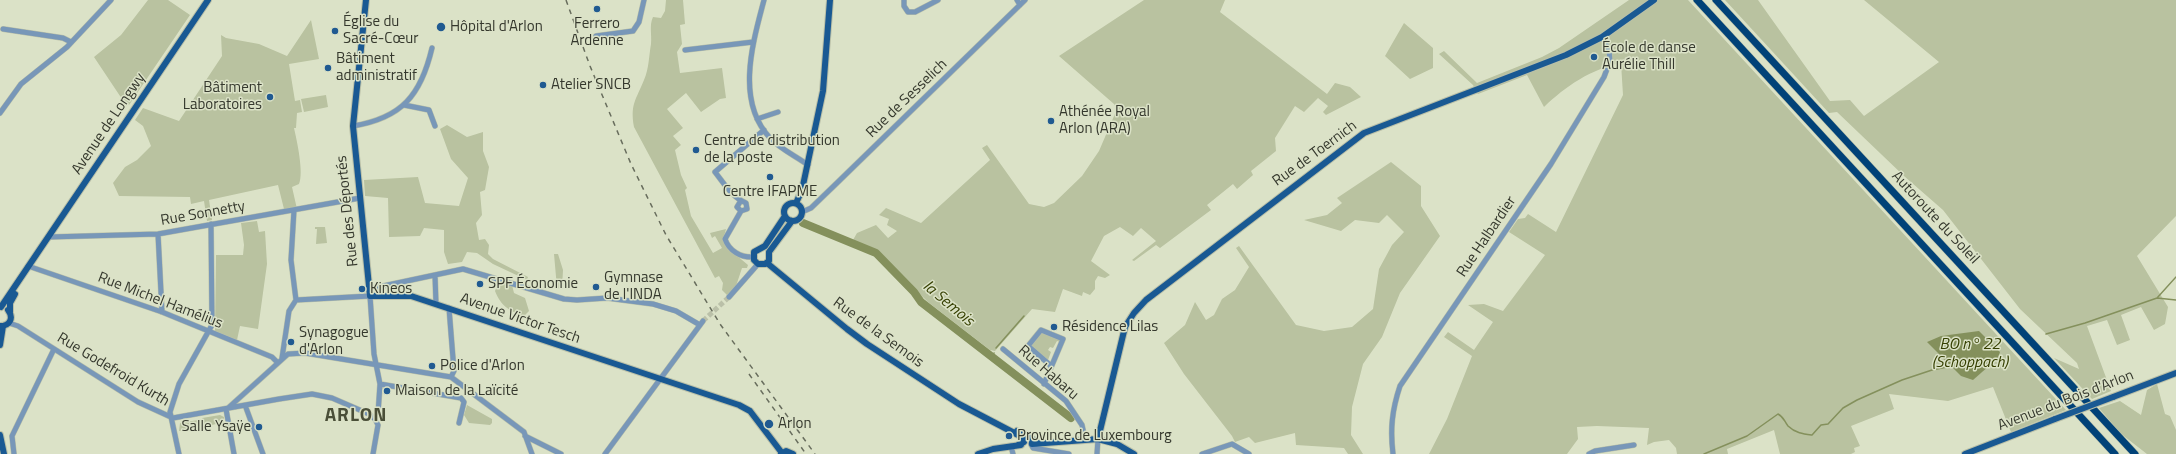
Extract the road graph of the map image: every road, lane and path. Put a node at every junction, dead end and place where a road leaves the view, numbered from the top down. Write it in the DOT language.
graph roads {
  1 [pos="111,0"];
  2 [pos="208,0"];
  3 [pos="366,0"];
  4 [pos="644,0"];
  5 [pos="764,0"];
  6 [pos="830,0"];
  7 [pos="904,0"];
  8 [pos="938,0"];
  9 [pos="1016,0"];
  10 [pos="1025,0"];
  11 [pos="1654,0"];
  12 [pos="1698,0"];
  13 [pos="1716,0"];
  14 [pos="1020,5"];
  15 [pos="3,29"];
  16 [pos="596,36"];
  17 [pos="1602,37"];
  18 [pos="71,42"];
  19 [pos="753,42"];
  20 [pos="432,48"];
  21 [pos="685,50"];
  22 [pos="404,105"];
  23 [pos="778,112"];
  24 [pos="0,113"];
  25 [pos="757,119"];
  26 [pos="353,126"];
  27 [pos="435,126"];
  28 [pos="764,130"];
  29 [pos="809,157"];
  30 [pos="799,158"];
  31 [pos="808,165"];
  32 [pos="360,198"];
  33 [pos="739,203"];
  34 [pos="796,203"];
  35 [pos="294,210"];
  36 [pos="741,212"];
  37 [pos="802,212"];
  38 [pos="785,216"];
  39 [pos="792,221"];
  40 [pos="211,224"];
  41 [pos="158,234"];
  42 [pos="49,237"];
  43 [pos="762,248"];
  44 [pos="769,252"];
  45 [pos="754,257"];
  46 [pos="767,263"];
  47 [pos="758,264"];
  48 [pos="30,266"];
  49 [pos="435,275"];
  50 [pos="381,287"];
  51 [pos="369,289"];
  52 [pos="382,295"];
  53 [pos="370,296"];
  54 [pos="729,296"];
  55 [pos="296,300"];
  56 [pos="436,304"];
  57 [pos="1,307"];
  58 [pos="449,308"];
  59 [pos="162,312"];
  60 [pos="10,317"];
  61 [pos="1,326"];
  62 [pos="208,332"];
  63 [pos="0,345"];
  64 [pos="54,349"];
  65 [pos="1003,349"];
  66 [pos="375,351"];
  67 [pos="280,360"];
  68 [pos="376,365"];
  69 [pos="1050,365"];
  70 [pos="385,366"];
  71 [pos="2176,373"];
  72 [pos="451,377"];
  73 [pos="660,380"];
  74 [pos="380,384"];
  75 [pos="1044,384"];
  76 [pos="245,405"];
  77 [pos="226,410"];
  78 [pos="980,416"];
  79 [pos="173,418"];
  80 [pos="375,419"];
  81 [pos="991,421"];
  82 [pos="459,423"];
  83 [pos="0,435"];
  84 [pos="525,436"];
  85 [pos="1085,439"];
  86 [pos="1098,439"];
  87 [pos="536,440"];
  88 [pos="1032,442"];
  89 [pos="1018,445"];
  90 [pos="1634,445"];
  91 [pos="1011,446"];
  92 [pos="531,452"];
  93 [pos="781,453"];
  94 [pos="4,454"];
  95 [pos="14,454"];
  96 [pos="179,454"];
  97 [pos="234,454"];
  98 [pos="263,454"];
  99 [pos="373,454"];
  100 [pos="561,454"];
  101 [pos="605,454"];
  102 [pos="793,454"];
  103 [pos="978,454"];
  104 [pos="1013,454"];
  105 [pos="1069,454"];
  106 [pos="1097,454"];
  107 [pos="1134,454"];
  108 [pos="1202,454"];
  109 [pos="1249,454"];
  110 [pos="1393,454"];
  111 [pos="1592,454"];
  112 [pos="1965,454"];
  113 [pos="2115,454"];
  114 [pos="2135,454"];
  1 -- 18 [label="street"];
  2 -- 42 [label="main road, Avenue de Longwy"];
  3 -- 26 [label="main road, Rue des Déportés"];
  4 -- 16 [label="street"];
  5 -- 19 [label="street"];
  6 -- 29 [label="main road"];
  7 -- 8 [label="street"];
  9 -- 14 [label="street"];
  10 -- 14 [label="street, Rue de Sesselich"];
  11 -- 17 [label="main road, Rue de Toernich"];
  12 -- 113 [label="highway, Autoroute du Soleil"];
  13 -- 114 [label="highway, Autoroute du Soleil"];
  14 -- 37 [label="street, Rue de Sesselich"];
  15 -- 18 [label="street"];
  17 -- 86 [label="main road, Rue de Toernich"];
  17 -- 110 [label="street, Rue Halbardier"];
  18 -- 24 [label="street"];
  19 -- 21 [label="street"];
  19 -- 25 [label="street"];
  20 -- 22 [label="street"];
  22 -- 26 [label="street"];
  22 -- 27 [label="street"];
  23 -- 25 [label="street"];
  25 -- 28 [label="street"];
  26 -- 32 [label="main road, Rue des Déportés"];
  28 -- 30 [label="street"];
  28 -- 33 [label="street"];
  29 -- 30 [label="street"];
  29 -- 31 [label="main road"];
  30 -- 31 [label="street"];
  31 -- 34 [label="main road"];
  32 -- 35 [label="street, Rue Sonnetty"];
  32 -- 51 [label="main road, Rue des Déportés"];
  33 -- 36 [label="street"];
  33 -- 36 [label="street"];
  34 -- 37 [label="main road"];
  34 -- 38 [label="main road"];
  35 -- 40 [label="street, Rue Sonnetty"];
  35 -- 55 [label="street"];
  36 -- 45 [label="street"];
  37 -- 39 [label="main road"];
  38 -- 39 [label="main road"];
  38 -- 43 [label="main road"];
  39 -- 44 [label="main road"];
  40 -- 41 [label="street, Rue Sonnetty"];
  40 -- 62 [label="street"];
  41 -- 42 [label="street, Rue Sonnetty"];
  41 -- 59 [label="street"];
  42 -- 48 [label="main road, Avenue de Longwy"];
  43 -- 44 [label="main road"];
  43 -- 45 [label="main road"];
  44 -- 46 [label="main road"];
  45 -- 47 [label="main road"];
  46 -- 47 [label="main road"];
  46 -- 78 [label="main road, Rue de la Semois"];
  47 -- 54 [label="street"];
  48 -- 57 [label="main road, Avenue de Longwy"];
  48 -- 59 [label="street, Rue Michel Hamélius"];
  48 -- 60 [label="main road, Avenue de Longwy"];
  49 -- 50 [label="street"];
  49 -- 56 [label="street"];
  49 -- 73 [label="street"];
  50 -- 51 [label="street"];
  50 -- 52 [label="street"];
  51 -- 53 [label="main road, Rue des Déportés"];
  52 -- 53 [label="main road, Avenue Victor Tesch"];
  52 -- 56 [label="main road, Avenue Victor Tesch"];
  53 -- 55 [label="street"];
  53 -- 66 [label="street, Rue des Déportés"];
  55 -- 67 [label="street"];
  56 -- 58 [label="main road, Avenue Victor Tesch"];
  57 -- 60 [label="main road"];
  58 -- 72 [label="street"];
  58 -- 73 [label="main road, Avenue Victor Tesch"];
  59 -- 62 [label="street, Rue Michel Hamélius"];
  60 -- 61 [label="main road"];
  60 -- 64 [label="street, Rue Godefroid Kurth"];
  61 -- 63 [label="main road"];
  62 -- 67 [label="street, Rue Michel Hamélius"];
  62 -- 79 [label="street"];
  64 -- 79 [label="street, Rue Godefroid Kurth"];
  64 -- 95 [label="street"];
  65 -- 75 [label="street, Rue Habaru"];
  66 -- 68 [label="street, Rue des Déportés"];
  66 -- 70 [label="street"];
  67 -- 68 [label="street"];
  67 -- 77 [label="street"];
  68 -- 70 [label="street"];
  68 -- 74 [label="street, Rue des Déportés"];
  69 -- 69 [label="street"];
  69 -- 75 [label="street"];
  70 -- 72 [label="street"];
  71 -- 112 [label="main road, Avenue du Bois d'Arlon, bridge"];
  72 -- 84 [label="street"];
  73 -- 93 [label="main road, Avenue Victor Tesch"];
  73 -- 101 [label="street"];
  74 -- 80 [label="street, Rue des Déportés"];
  74 -- 82 [label="street"];
  75 -- 85 [label="street, Rue Habaru"];
  76 -- 77 [label="street, Rue Godefroid Kurth"];
  76 -- 80 [label="street, Rue Godefroid Kurth"];
  76 -- 98 [label="street"];
  77 -- 79 [label="street, Rue Godefroid Kurth"];
  77 -- 97 [label="street"];
  78 -- 81 [label="main road, Rue de la Semois"];
  78 -- 88 [label="main road, Rue de la Semois"];
  79 -- 96 [label="street"];
  80 -- 99 [label="street, Rue des Déportés"];
  81 -- 88 [label="main road, Rue de la Semois"];
  81 -- 89 [label="main road, Rue de la Semois"];
  83 -- 94 [label="main road"];
  84 -- 87 [label="street"];
  84 -- 92 [label="street"];
  85 -- 86 [label="main road"];
  85 -- 88 [label="main road, Rue de la Semois"];
  86 -- 106 [label="street"];
  86 -- 107 [label="main road"];
  87 -- 92 [label="street"];
  87 -- 100 [label="street"];
  88 -- 89 [label="main road"];
  88 -- 105 [label="street"];
  89 -- 91 [label="main road"];
  90 -- 111 [label="street"];
  91 -- 103 [label="main road"];
  91 -- 104 [label="street"];
  93 -- 102 [label="main road"];
  108 -- 109 [label="street"];
}
